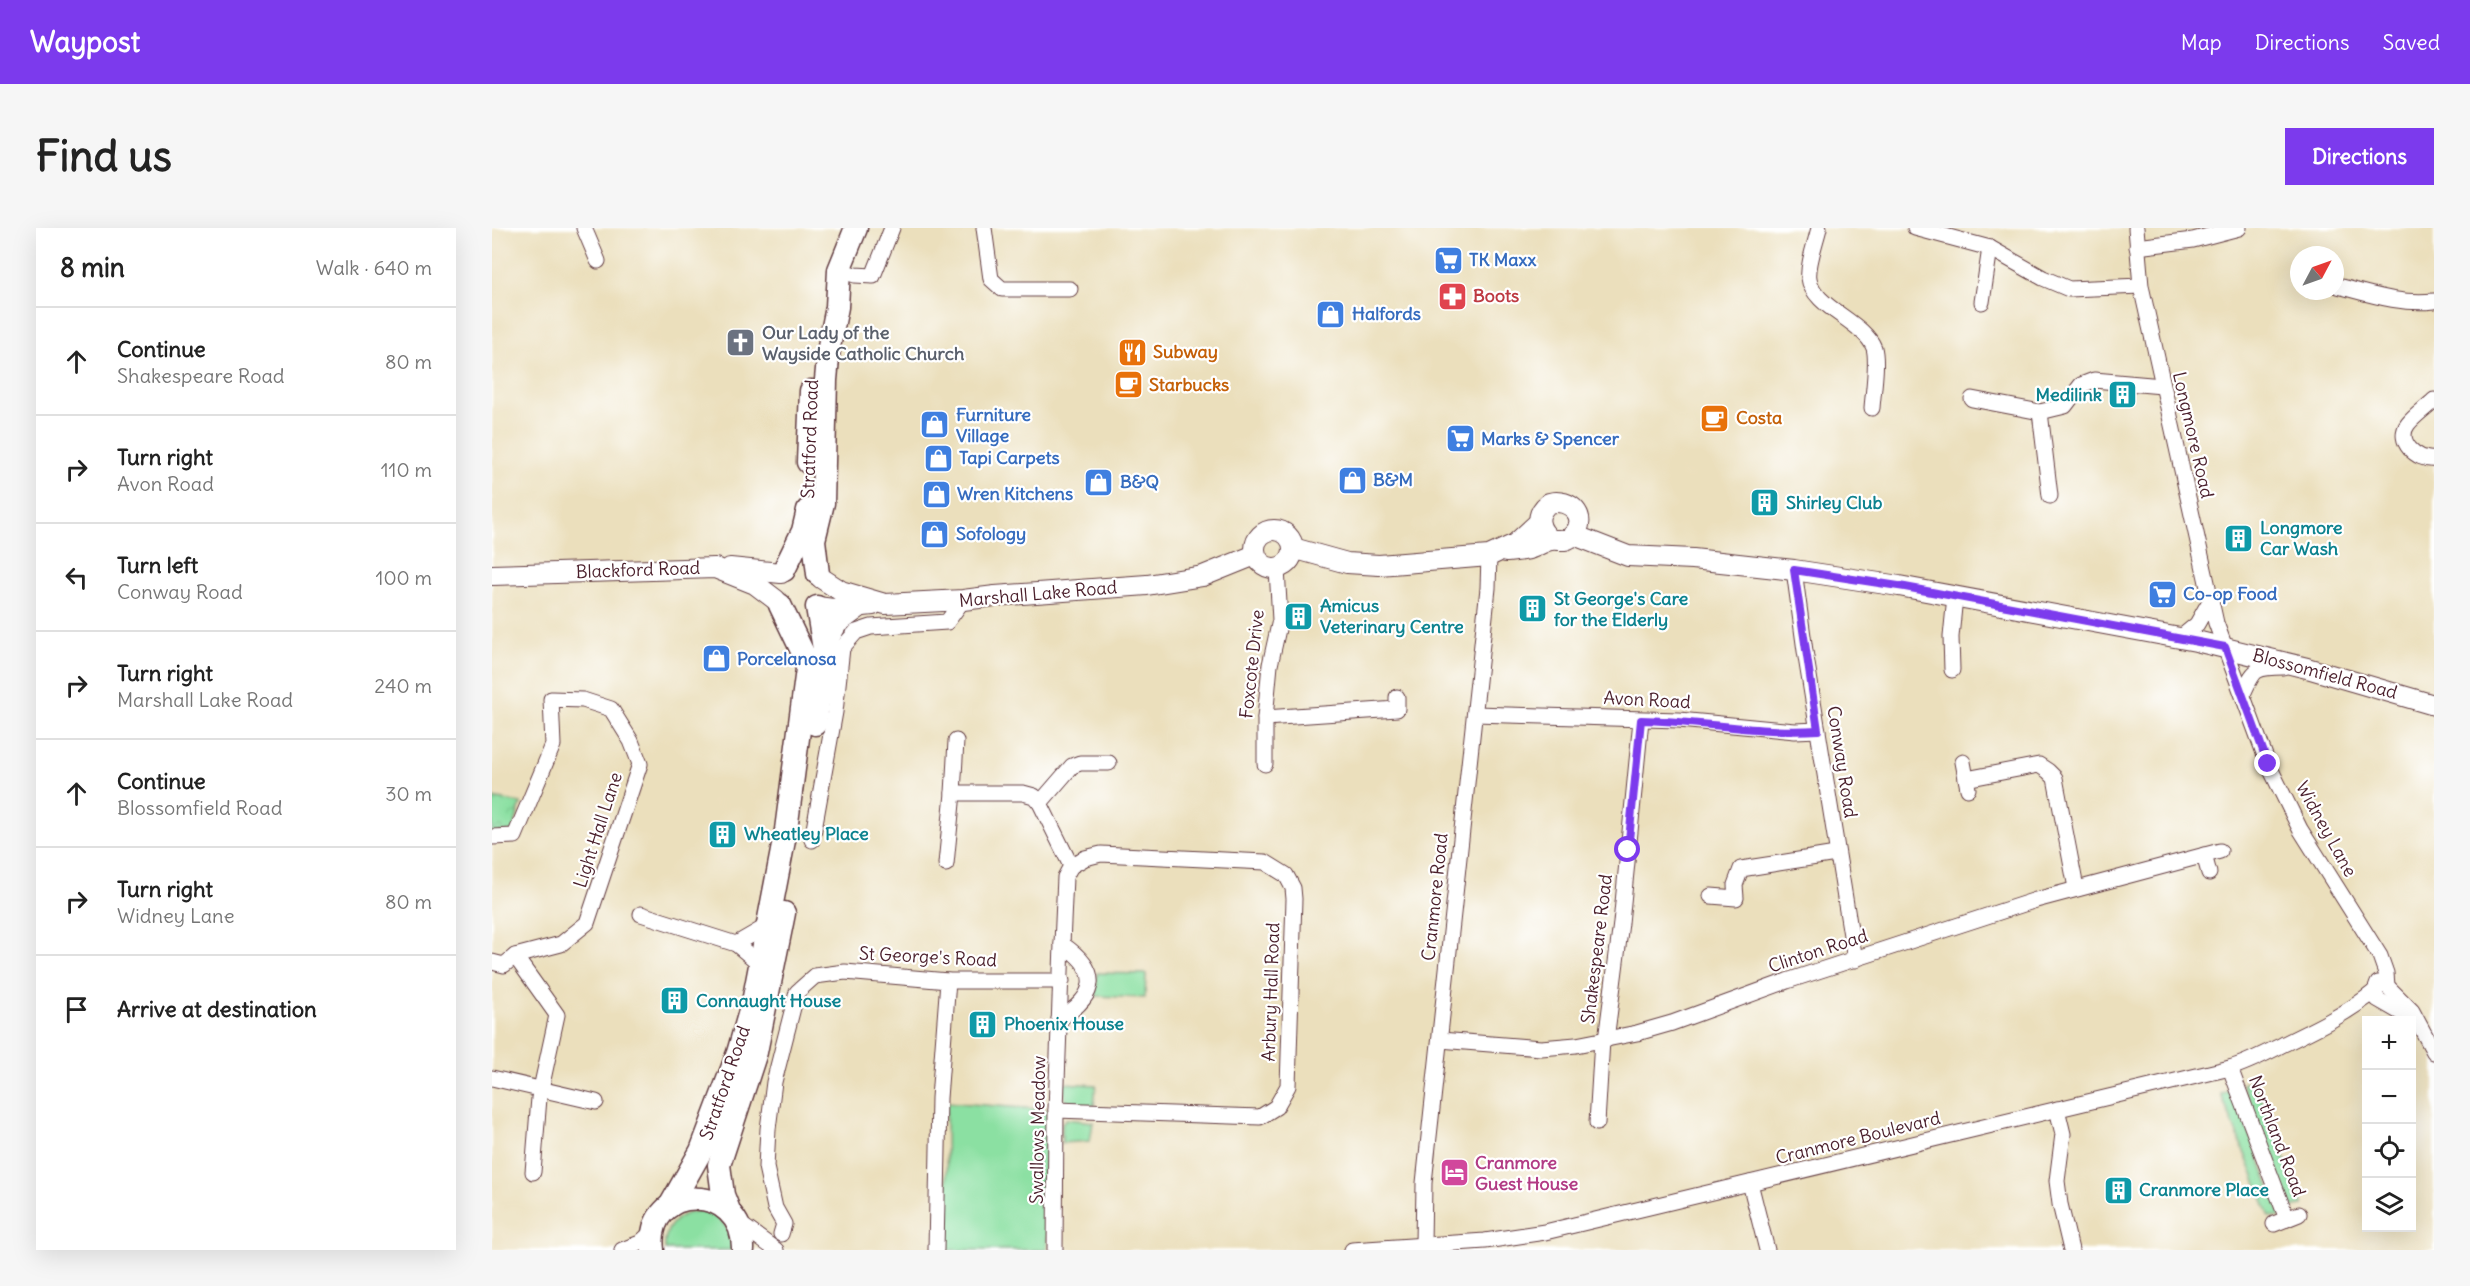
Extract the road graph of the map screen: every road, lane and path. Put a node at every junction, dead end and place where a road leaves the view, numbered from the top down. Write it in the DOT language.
graph roads {
  1 [pos="584,228"];
  2 [pos="856,228"];
  3 [pos="892,228"];
  4 [pos="984,228"];
  5 [pos="1819,228"];
  6 [pos="1915,228"];
  7 [pos="2136,228"];
  8 [pos="2239,228"];
  9 [pos="2137,247"];
  10 [pos="1990,248"];
  11 [pos="598,261"];
  12 [pos="839,271"];
  13 [pos="2141,286"];
  14 [pos="2344,288"];
  15 [pos="1070,289"];
  16 [pos="2434,301"];
  17 [pos="1982,304"];
  18 [pos="2162,386"];
  19 [pos="1972,399"];
  20 [pos="2434,400"];
  21 [pos="1990,402"];
  22 [pos="1869,412"];
  23 [pos="2040,412"];
  24 [pos="1986,418"];
  25 [pos="2434,459"];
  26 [pos="2044,488"];
  27 [pos="1539,522"];
  28 [pos="1576,527"];
  29 [pos="1551,540"];
  30 [pos="1293,548"];
  31 [pos="1494,554"];
  32 [pos="1256,555"];
  33 [pos="715,568"];
  34 [pos="1277,568"];
  35 [pos="1794,570"];
  36 [pos="782,572"];
  37 [pos="492,575"];
  38 [pos="819,576"];
  39 [pos="1955,597"];
  40 [pos="963,600"];
  41 [pos="2211,601"];
  42 [pos="778,603"];
  43 [pos="885,604"];
  44 [pos="862,606"];
  45 [pos="817,607"];
  46 [pos="2180,638"];
  47 [pos="825,645"];
  48 [pos="2225,647"];
  49 [pos="2307,668"];
  50 [pos="1952,670"];
  51 [pos="2243,694"];
  52 [pos="1397,697"];
  53 [pos="2434,705"];
  54 [pos="1475,714"];
  55 [pos="1264,718"];
  56 [pos="1641,720"];
  57 [pos="1818,730"];
  58 [pos="956,741"];
  59 [pos="1963,762"];
  60 [pos="1109,763"];
  61 [pos="1265,764"];
  62 [pos="953,793"];
  63 [pos="1040,803"];
  64 [pos="492,837"];
  65 [pos="812,840"];
  66 [pos="2220,851"];
  67 [pos="1836,854"];
  68 [pos="2204,855"];
  69 [pos="946,864"];
  70 [pos="1071,866"];
  71 [pos="2210,873"];
  72 [pos="2076,888"];
  73 [pos="1712,897"];
  74 [pos="641,914"];
  75 [pos="767,926"];
  76 [pos="736,944"];
  77 [pos="1062,944"];
  78 [pos="515,956"];
  79 [pos="1854,960"];
  80 [pos="492,962"];
  81 [pos="760,964"];
  82 [pos="948,981"];
  83 [pos="1062,981"];
  84 [pos="2382,993"];
  85 [pos="1059,1019"];
  86 [pos="2425,1029"];
  87 [pos="1440,1040"];
  88 [pos="1604,1040"];
  89 [pos="756,1052"];
  90 [pos="2434,1052"];
  91 [pos="780,1054"];
  92 [pos="2230,1068"];
  93 [pos="492,1078"];
  94 [pos="541,1090"];
  95 [pos="596,1102"];
  96 [pos="1056,1110"];
  97 [pos="2057,1110"];
  98 [pos="1597,1122"];
  99 [pos="533,1172"];
  100 [pos="1750,1183"];
  101 [pos="670,1206"];
  102 [pos="734,1218"];
  103 [pos="2287,1219"];
  104 [pos="781,1233"];
  105 [pos="653,1240"];
  106 [pos="1423,1244"];
  107 [pos="622,1250"];
  108 [pos="743,1250"];
  109 [pos="776,1250"];
  110 [pos="936,1250"];
  111 [pos="1056,1250"];
  112 [pos="1352,1250"];
  113 [pos="1767,1250"];
  114 [pos="2072,1250"];
  1 -- 11 [label="street"];
  2 -- 12 [label="highway, Stratford Road"];
  3 -- 12 [label="street"];
  4 -- 15 [label="street"];
  5 -- 22 [label="street"];
  6 -- 10 [label="street"];
  7 -- 9 [label="street, Longmore Road"];
  8 -- 9 [label="street"];
  9 -- 13 [label="street, Longmore Road"];
  10 -- 13 [label="street"];
  10 -- 17 [label="street"];
  12 -- 36 [label="highway, Stratford Road"];
  12 -- 38 [label="highway, Stratford Road"];
  13 -- 18 [label="street, Longmore Road"];
  14 -- 16 [label="street"];
  18 -- 23 [label="street"];
  18 -- 41 [label="street, Longmore Road"];
  19 -- 21 [label="street"];
  20 -- 25 [label="street"];
  21 -- 23 [label="street"];
  21 -- 24 [label="street"];
  23 -- 26 [label="street"];
  27 -- 28 [label="main road"];
  27 -- 29 [label="main road"];
  27 -- 31 [label="main road"];
  28 -- 29 [label="main road"];
  28 -- 35 [label="main road"];
  29 -- 31 [label="main road"];
  30 -- 31 [label="main road"];
  30 -- 32 [label="main road"];
  30 -- 34 [label="main road"];
  31 -- 54 [label="street, Cranmore Road"];
  32 -- 34 [label="main road"];
  32 -- 40 [label="main road, Marshall Lake Road"];
  33 -- 36 [label="main road"];
  33 -- 37 [label="main road, Blackford Road"];
  33 -- 42 [label="main road, Blackford Road"];
  34 -- 55 [label="street, Foxcote Drive"];
  35 -- 39 [label="main road"];
  35 -- 57 [label="street, Conway Road"];
  36 -- 38 [label="highway"];
  36 -- 42 [label="highway, Stratford Road"];
  38 -- 43 [label="main road, Marshall Lake Road"];
  38 -- 45 [label="highway, Stratford Road"];
  39 -- 46 [label="main road"];
  39 -- 50 [label="street"];
  40 -- 43 [label="main road, Marshall Lake Road"];
  40 -- 65 [label="street"];
  41 -- 46 [label="street"];
  41 -- 48 [label="street, Longmore Road"];
  42 -- 45 [label="highway"];
  42 -- 75 [label="highway, Stratford Road"];
  43 -- 44 [label="main road"];
  44 -- 45 [label="main road"];
  44 -- 47 [label="main road"];
  45 -- 47 [label="highway, Stratford Road"];
  46 -- 48 [label="main road, Blossomfield Road"];
  47 -- 89 [label="highway, Stratford Road"];
  48 -- 49 [label="main road, Blossomfield Road"];
  48 -- 51 [label="street, Widney Lane"];
  49 -- 51 [label="street"];
  49 -- 53 [label="main road, Blossomfield Road"];
  51 -- 84 [label="street, Widney Lane"];
  52 -- 55 [label="street"];
  54 -- 56 [label="street, Avon Road"];
  54 -- 87 [label="street, Cranmore Road"];
  55 -- 61 [label="street, Foxcote Drive"];
  56 -- 57 [label="street, Avon Road"];
  56 -- 88 [label="street, Shakespeare Road"];
  57 -- 67 [label="street, Conway Road"];
  58 -- 62 [label="street"];
  59 -- 72 [label="street"];
  60 -- 63 [label="street"];
  62 -- 63 [label="street"];
  62 -- 69 [label="street"];
  63 -- 70 [label="street"];
  64 -- 78 [label="street, Light Hall Lane"];
  66 -- 68 [label="street, Clinton Road"];
  67 -- 73 [label="street"];
  67 -- 79 [label="street, Conway Road"];
  68 -- 71 [label="street"];
  68 -- 72 [label="street, Clinton Road"];
  70 -- 77 [label="street, Swallows Meadow"];
  70 -- 96 [label="street, Arbury Hall Road"];
  72 -- 79 [label="street, Clinton Road"];
  74 -- 76 [label="street"];
  75 -- 76 [label="street"];
  75 -- 81 [label="highway, Stratford Road"];
  76 -- 81 [label="street"];
  77 -- 83 [label="street, Swallows Meadow"];
  77 -- 85 [label="street"];
  78 -- 80 [label="street, Light Hall Lane"];
  78 -- 94 [label="street"];
  79 -- 88 [label="street, Clinton Road"];
  81 -- 101 [label="highway, Stratford Road"];
  82 -- 83 [label="street, St George's Road"];
  82 -- 91 [label="street, St George's Road"];
  82 -- 110 [label="street"];
  83 -- 85 [label="street, Swallows Meadow"];
  84 -- 86 [label="street"];
  84 -- 92 [label="street, Cranmore Boulevard"];
  85 -- 96 [label="street, Swallows Meadow"];
  86 -- 90 [label="street"];
  87 -- 88 [label="street, Clinton Road"];
  87 -- 106 [label="street, Cranmore Road"];
  88 -- 98 [label="street, Shakespeare Road"];
  89 -- 91 [label="street, Stratford Road"];
  89 -- 102 [label="highway, Stratford Road"];
  91 -- 104 [label="street"];
  92 -- 97 [label="street, Cranmore Boulevard"];
  92 -- 103 [label="street, Northland Road"];
  93 -- 94 [label="street"];
  94 -- 95 [label="street"];
  94 -- 99 [label="street"];
  96 -- 111 [label="street, Swallows Meadow"];
  97 -- 100 [label="street, Cranmore Boulevard"];
  97 -- 114 [label="street"];
  100 -- 106 [label="street, Cranmore Boulevard"];
  100 -- 113 [label="street"];
  101 -- 102 [label="highway"];
  101 -- 105 [label="highway, Stratford Road"];
  102 -- 108 [label="highway, Stratford Road"];
  102 -- 109 [label="street"];
  105 -- 107 [label="street"];
  106 -- 112 [label="street, Cranmore Boulevard"];
}
